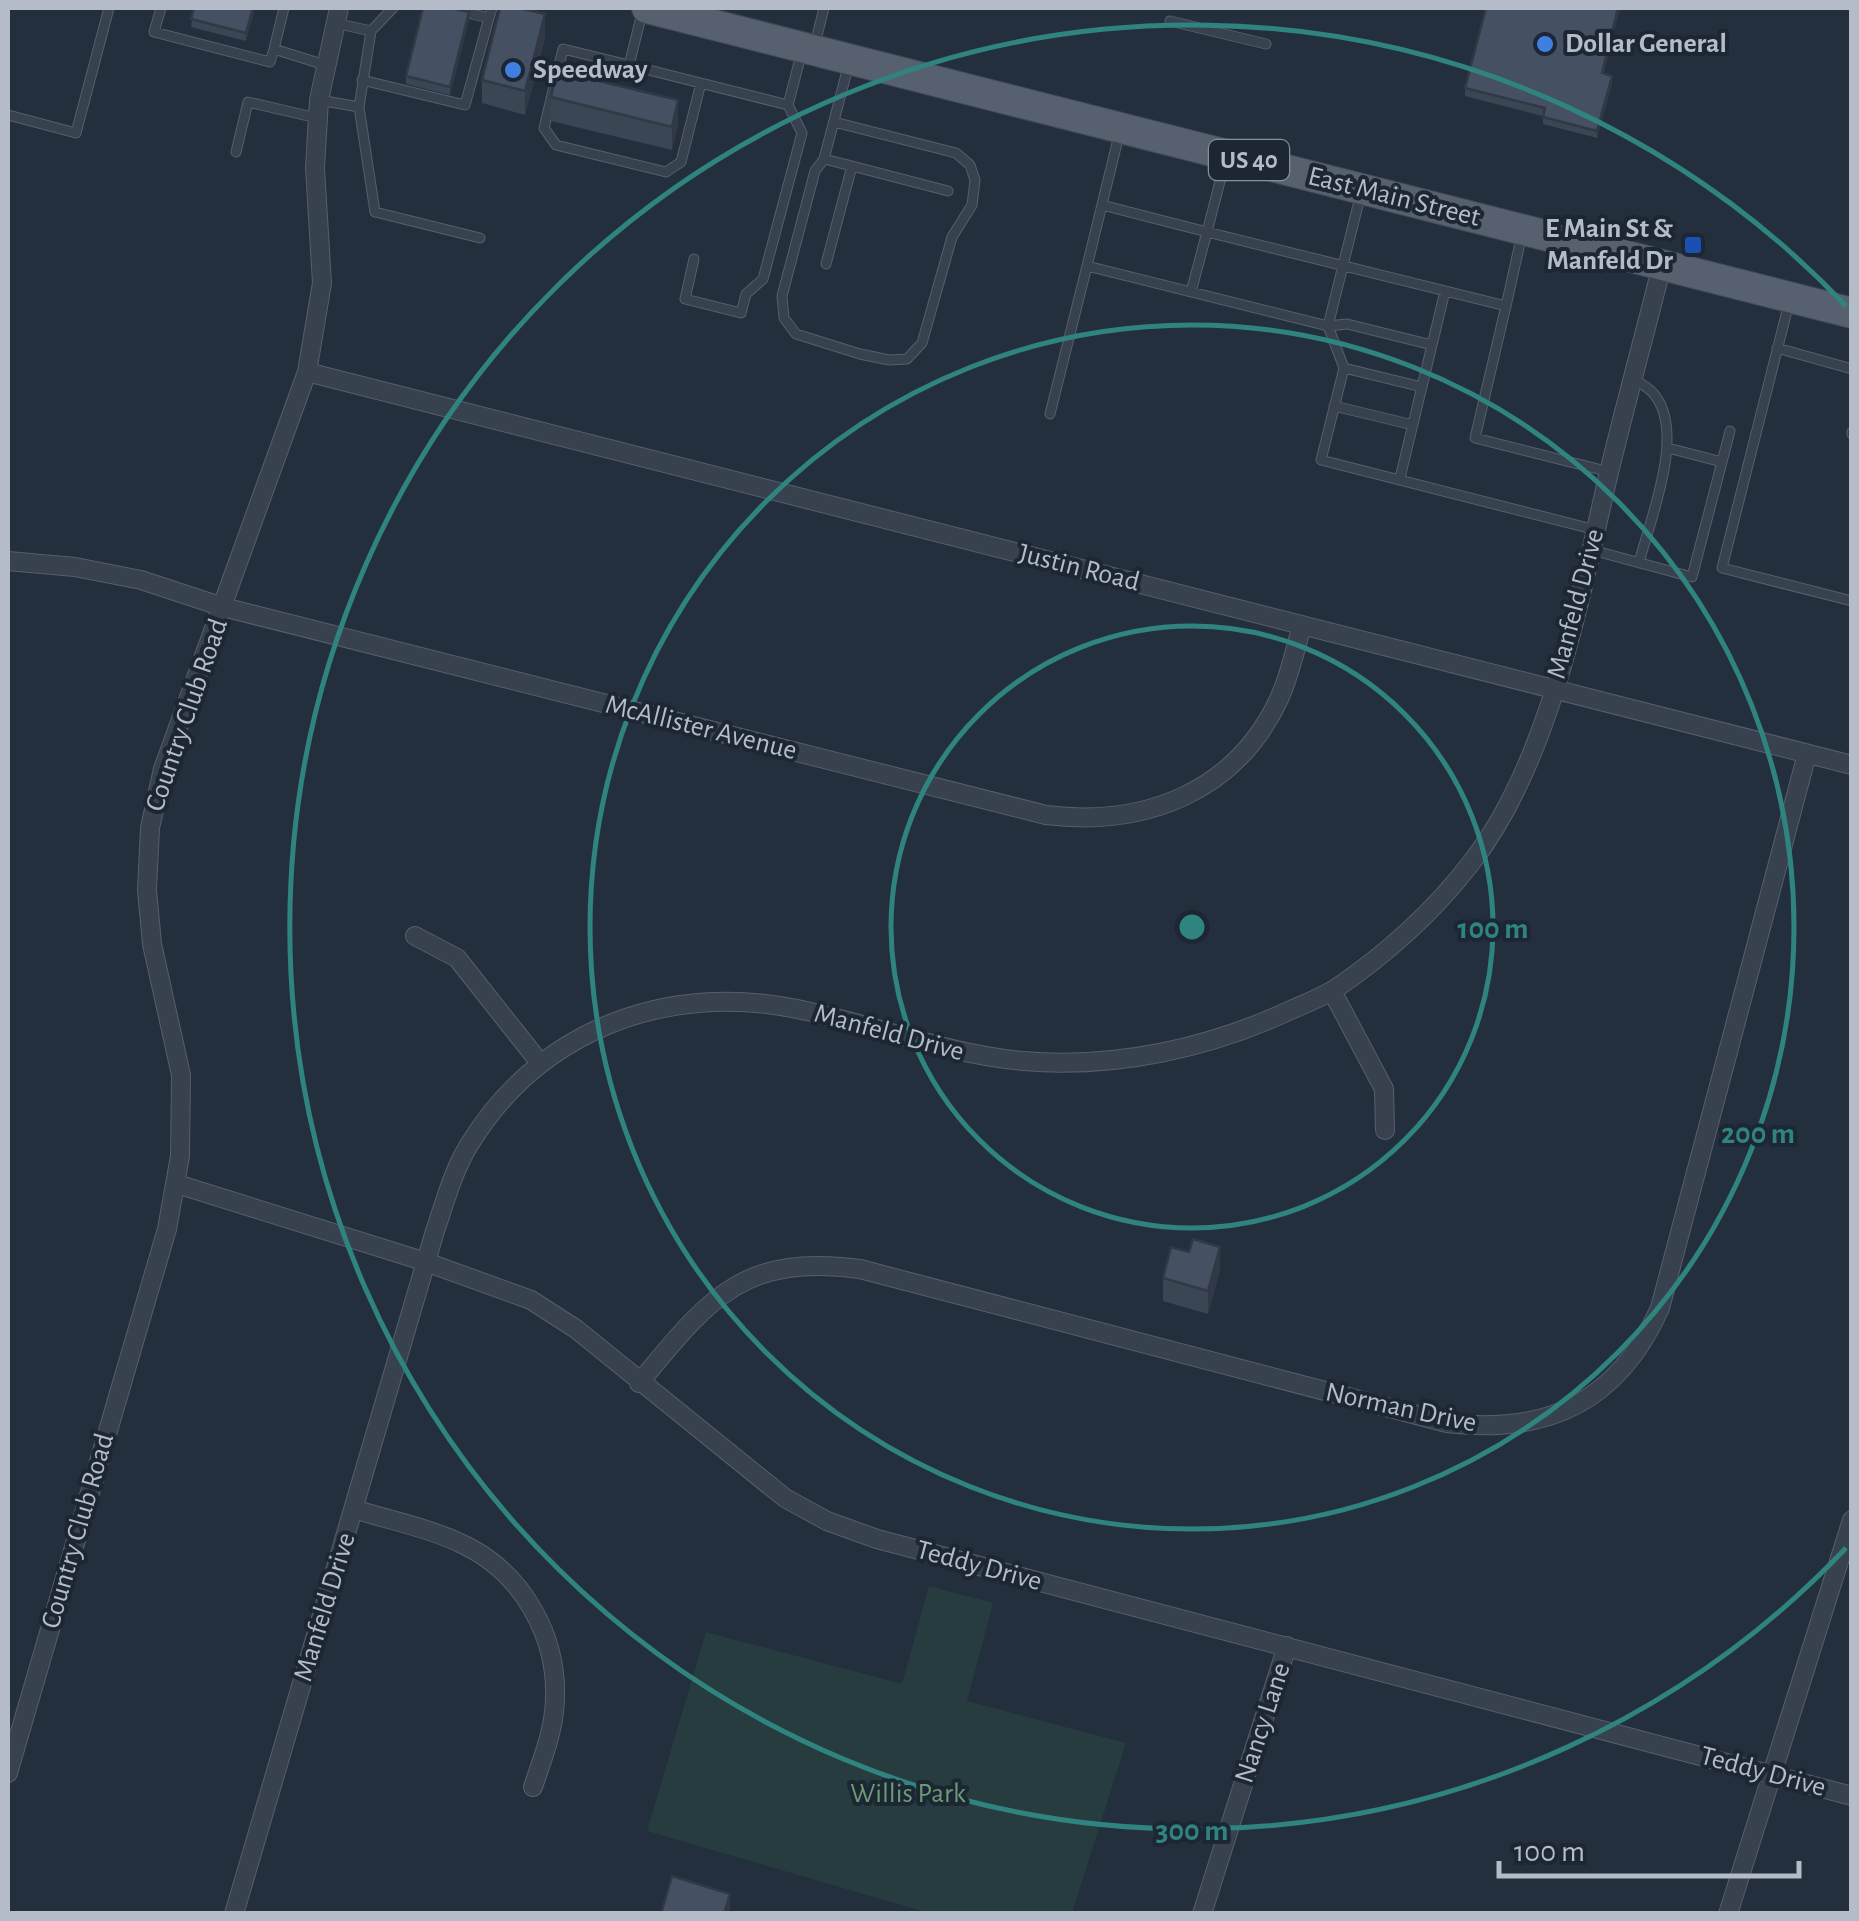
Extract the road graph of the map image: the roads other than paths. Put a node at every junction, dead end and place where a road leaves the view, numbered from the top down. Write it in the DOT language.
graph roads {
  1 [pos="109,8"];
  2 [pos="160,8"];
  3 [pos="284,8"];
  4 [pos="393,8"];
  5 [pos="447,8"];
  6 [pos="645,8"];
  7 [pos="824,8"];
  8 [pos="491,13"];
  9 [pos="337,15"];
  10 [pos="1170,20"];
  11 [pos="371,31"];
  12 [pos="1266,44"];
  13 [pos="808,48"];
  14 [pos="274,49"];
  15 [pos="850,59"];
  16 [pos="325,65"];
  17 [pos="629,65"];
  18 [pos="362,80"];
  19 [pos="701,83"];
  20 [pos="788,105"];
  21 [pos="359,107"];
  22 [pos="318,109"];
  23 [pos="8,114"];
  24 [pos="834,122"];
  25 [pos="1121,128"];
  26 [pos="236,152"];
  27 [pos="1227,155"];
  28 [pos="824,158"];
  29 [pos="852,166"];
  30 [pos="1362,189"];
  31 [pos="948,191"];
  32 [pos="1102,204"];
  33 [pos="1523,230"];
  34 [pos="1207,232"];
  35 [pos="480,238"];
  36 [pos="694,259"];
  37 [pos="826,264"];
  38 [pos="1343,264"];
  39 [pos="1662,265"];
  40 [pos="1087,266"];
  41 [pos="1445,290"];
  42 [pos="1191,292"];
  43 [pos="1790,298"];
  44 [pos="1506,306"];
  45 [pos="1852,313"];
  46 [pos="1328,326"];
  47 [pos="1432,346"];
  48 [pos="1777,348"];
  49 [pos="1344,368"];
  50 [pos="1852,369"];
  51 [pos="307,372"];
  52 [pos="1634,378"];
  53 [pos="1422,387"];
  54 [pos="1334,406"];
  55 [pos="1050,414"];
  56 [pos="1412,425"];
  57 [pos="1730,431"];
  58 [pos="1668,448"];
  59 [pos="1722,462"];
  60 [pos="1610,472"];
  61 [pos="1400,478"];
  62 [pos="1596,530"];
  63 [pos="1591,550"];
  64 [pos="8,561"];
  65 [pos="1639,563"];
  66 [pos="1852,601"];
  67 [pos="224,607"];
  68 [pos="1302,625"];
  69 [pos="1555,689"];
  70 [pos="1807,754"];
  71 [pos="1852,765"];
  72 [pos="415,936"];
  73 [pos="1332,991"];
  74 [pos="540,1063"];
  75 [pos="1385,1130"];
  76 [pos="177,1184"];
  77 [pos="426,1262"];
  78 [pos="639,1383"];
  79 [pos="354,1509"];
  80 [pos="1852,1520"];
  81 [pos="1287,1646"];
  82 [pos="8,1773"];
  83 [pos="1772,1775"];
  84 [pos="533,1788"];
  85 [pos="1852,1796"];
  86 [pos="234,1914"];
  87 [pos="1202,1914"];
  88 [pos="1728,1914"];
  1 -- 23 [label="lane"];
  2 -- 14 [label="lane"];
  3 -- 14 [label="lane"];
  4 -- 11 [label="lane"];
  5 -- 8 [label="lane"];
  6 -- 13 [label="main road, East Main Street / US 40"];
  6 -- 17 [label="lane"];
  7 -- 13 [label="lane"];
  8 -- 18 [label="lane"];
  9 -- 11 [label="lane"];
  9 -- 16 [label="street, Country Club Road"];
  10 -- 12 [label="lane"];
  11 -- 18 [label="lane"];
  13 -- 15 [label="main road, East Main Street / US 40"];
  13 -- 20 [label="lane"];
  14 -- 16 [label="lane"];
  15 -- 24 [label="lane"];
  15 -- 25 [label="main road, East Main Street / US 40"];
  16 -- 22 [label="street, Country Club Road"];
  17 -- 19 [label="lane"];
  17 -- 19 [label="lane"];
  18 -- 21 [label="lane"];
  19 -- 20 [label="lane"];
  20 -- 36 [label="lane"];
  21 -- 22 [label="lane"];
  21 -- 35 [label="lane"];
  22 -- 26 [label="lane"];
  22 -- 51 [label="street, Country Club Road"];
  24 -- 28 [label="lane"];
  24 -- 28 [label="lane"];
  25 -- 27 [label="main road, East Main Street / US 40"];
  25 -- 32 [label="lane"];
  27 -- 30 [label="main road, East Main Street / US 40"];
  27 -- 34 [label="lane"];
  28 -- 29 [label="lane"];
  29 -- 31 [label="lane"];
  29 -- 37 [label="lane"];
  30 -- 33 [label="main road, East Main Street / US 40"];
  30 -- 38 [label="lane"];
  32 -- 34 [label="lane"];
  32 -- 40 [label="lane"];
  33 -- 39 [label="main road, East Main Street / US 40"];
  33 -- 44 [label="lane"];
  34 -- 38 [label="lane"];
  34 -- 42 [label="lane"];
  38 -- 41 [label="lane"];
  38 -- 46 [label="lane"];
  39 -- 43 [label="main road, East Main Street / US 40"];
  39 -- 52 [label="street, Manfeld Drive"];
  40 -- 42 [label="lane"];
  40 -- 55 [label="lane"];
  41 -- 44 [label="lane"];
  41 -- 47 [label="lane"];
  42 -- 46 [label="lane"];
  43 -- 45 [label="main road, East Main Street / US 40"];
  43 -- 48 [label="lane"];
  44 -- 60 [label="lane"];
  46 -- 47 [label="lane"];
  46 -- 49 [label="lane"];
  47 -- 53 [label="lane"];
  48 -- 50 [label="lane"];
  48 -- 66 [label="lane"];
  49 -- 53 [label="lane"];
  49 -- 54 [label="lane"];
  51 -- 67 [label="street, Country Club Road"];
  51 -- 68 [label="street, Justin Road"];
  52 -- 58 [label="lane"];
  52 -- 60 [label="street, Manfeld Drive"];
  53 -- 56 [label="lane"];
  54 -- 56 [label="lane"];
  54 -- 61 [label="lane"];
  56 -- 61 [label="lane"];
  57 -- 59 [label="lane"];
  58 -- 59 [label="lane"];
  58 -- 65 [label="lane"];
  59 -- 65 [label="lane"];
  60 -- 62 [label="street, Manfeld Drive"];
  61 -- 62 [label="lane"];
  62 -- 63 [label="street, Manfeld Drive"];
  63 -- 65 [label="lane"];
  63 -- 69 [label="street, Manfeld Drive"];
  64 -- 67 [label="street, McAllister Avenue"];
  67 -- 68 [label="street, McAllister Avenue"];
  67 -- 76 [label="street, Country Club Road"];
  68 -- 69 [label="street, Justin Road"];
  69 -- 70 [label="street, Justin Road"];
  69 -- 73 [label="street, Manfeld Drive"];
  70 -- 71 [label="street, Justin Road"];
  70 -- 78 [label="street, Norman Drive"];
  72 -- 74 [label="street"];
  73 -- 74 [label="street, Manfeld Drive"];
  73 -- 75 [label="street"];
  74 -- 77 [label="street, Manfeld Drive"];
  76 -- 77 [label="street, Teddy Drive"];
  76 -- 82 [label="street, Country Club Road"];
  77 -- 78 [label="street, Teddy Drive"];
  77 -- 79 [label="street, Manfeld Drive"];
  78 -- 81 [label="street, Teddy Drive"];
  79 -- 84 [label="street"];
  79 -- 86 [label="street, Manfeld Drive"];
  80 -- 83 [label="street"];
  81 -- 83 [label="street, Teddy Drive"];
  81 -- 87 [label="street, Nancy Lane"];
  83 -- 85 [label="street, Teddy Drive"];
  83 -- 88 [label="street"];
}
